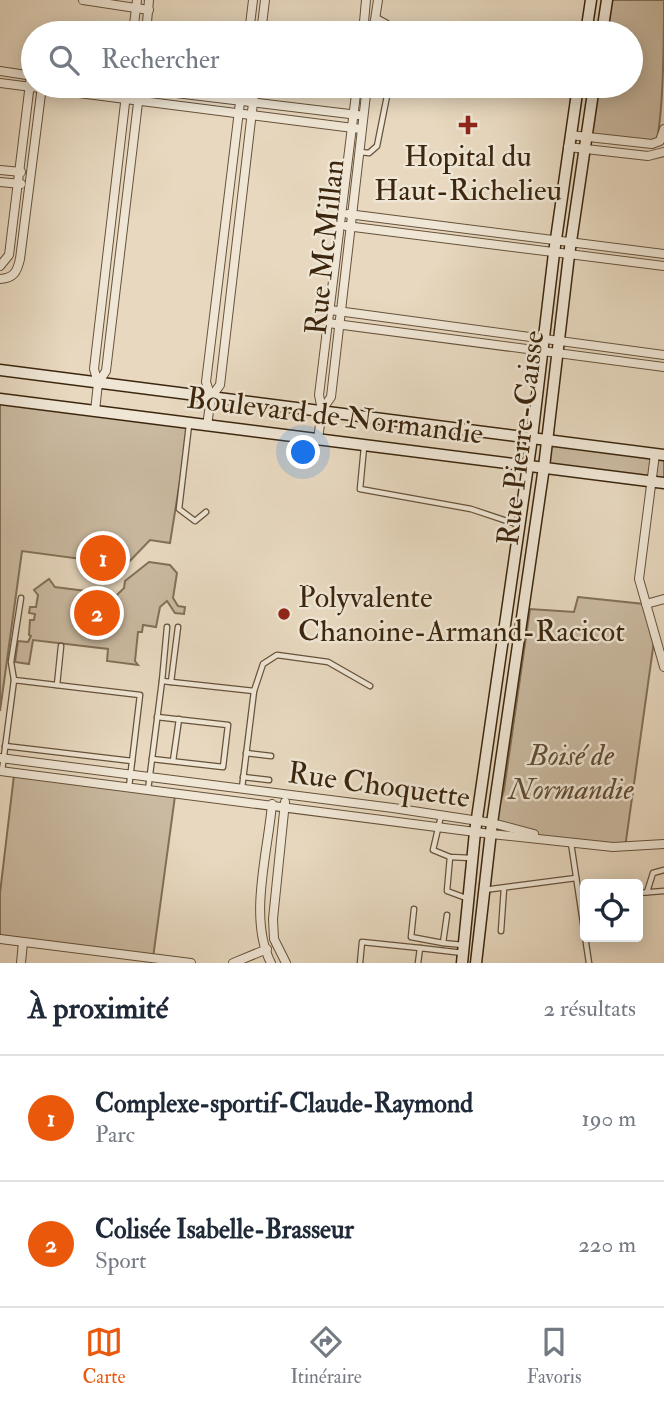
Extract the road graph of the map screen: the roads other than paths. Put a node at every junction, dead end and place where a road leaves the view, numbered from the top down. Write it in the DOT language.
graph roads {
  1 [pos="83,0"];
  2 [pos="253,0"];
  3 [pos="265,0"];
  4 [pos="366,0"];
  5 [pos="378,0"];
  6 [pos="591,0"];
  7 [pos="607,0"];
  8 [pos="137,4"];
  9 [pos="149,5"];
  10 [pos="376,17"];
  11 [pos="250,21"];
  12 [pos="262,21"];
  13 [pos="364,21"];
  14 [pos="375,21"];
  15 [pos="383,21"];
  16 [pos="588,21"];
  17 [pos="604,21"];
  18 [pos="0,71"];
  19 [pos="21,74"];
  20 [pos="0,83"];
  21 [pos="21,86"];
  22 [pos="28,98"];
  23 [pos="40,98"];
  24 [pos="120,98"];
  25 [pos="138,98"];
  26 [pos="213,98"];
  27 [pos="240,98"];
  28 [pos="255,98"];
  29 [pos="356,98"];
  30 [pos="365,98"];
  31 [pos="387,98"];
  32 [pos="576,98"];
  33 [pos="592,98"];
  34 [pos="127,99"];
  35 [pos="138,101"];
  36 [pos="240,102"];
  37 [pos="254,103"];
  38 [pos="239,113"];
  39 [pos="252,115"];
  40 [pos="354,115"];
  41 [pos="363,116"];
  42 [pos="357,129"];
  43 [pos="664,129"];
  44 [pos="586,137"];
  45 [pos="569,141"];
  46 [pos="662,143"];
  47 [pos="584,149"];
  48 [pos="349,151"];
  49 [pos="359,152"];
  50 [pos="664,152"];
  51 [pos="0,170"];
  52 [pos="19,172"];
  53 [pos="32,172"];
  54 [pos="0,182"];
  55 [pos="19,184"];
  56 [pos="30,184"];
  57 [pos="342,213"];
  58 [pos="352,215"];
  59 [pos="340,225"];
  60 [pos="351,227"];
  61 [pos="462,230"];
  62 [pos="224,238"];
  63 [pos="110,240"];
  64 [pos="237,240"];
  65 [pos="460,240"];
  66 [pos="121,241"];
  67 [pos="570,243"];
  68 [pos="555,247"];
  69 [pos="664,254"];
  70 [pos="569,255"];
  71 [pos="0,266"];
  72 [pos="664,266"];
  73 [pos="11,277"];
  74 [pos="0,279"];
  75 [pos="330,310"];
  76 [pos="342,312"];
  77 [pos="328,323"];
  78 [pos="434,324"];
  79 [pos="340,325"];
  80 [pos="432,337"];
  81 [pos="544,340"];
  82 [pos="558,348"];
  83 [pos="632,351"];
  84 [pos="542,352"];
  85 [pos="664,355"];
  86 [pos="630,363"];
  87 [pos="664,367"];
  88 [pos="0,370"];
  89 [pos="98,383"];
  90 [pos="211,397"];
  91 [pos="0,399"];
  92 [pos="322,410"];
  93 [pos="95,411"];
  94 [pos="189,424"];
  95 [pos="207,426"];
  96 [pos="532,438"];
  97 [pos="318,439"];
  98 [pos="547,440"];
  99 [pos="364,445"];
  100 [pos="659,454"];
  101 [pos="528,465"];
  102 [pos="544,467"];
  103 [pos="658,482"];
  104 [pos="206,512"];
  105 [pos="520,526"];
  106 [pos="535,528"];
  107 [pos="515,558"];
  108 [pos="530,561"];
  109 [pos="21,598"];
  110 [pos="664,599"];
  111 [pos="646,604"];
  112 [pos="508,608"];
  113 [pos="523,611"];
  114 [pos="167,627"];
  115 [pos="178,627"];
  116 [pos="61,646"];
  117 [pos="500,663"];
  118 [pos="515,666"];
  119 [pos="664,667"];
  120 [pos="14,680"];
  121 [pos="162,681"];
  122 [pos="171,682"];
  123 [pos="57,685"];
  124 [pos="370,686"];
  125 [pos="254,691"];
  126 [pos="157,717"];
  127 [pos="179,719"];
  128 [pos="5,746"];
  129 [pos="246,753"];
  130 [pos="271,756"];
  131 [pos="2,759"];
  132 [pos="152,759"];
  133 [pos="132,761"];
  134 [pos="173,761"];
  135 [pos="64,766"];
  136 [pos="1,771"];
  137 [pos="130,775"];
  138 [pos="149,777"];
  139 [pos="243,777"];
  140 [pos="63,778"];
  141 [pos="269,780"];
  142 [pos="192,782"];
  143 [pos="129,788"];
  144 [pos="242,789"];
  145 [pos="148,790"];
  146 [pos="273,793"];
  147 [pos="286,795"];
  148 [pos="190,796"];
  149 [pos="272,806"];
  150 [pos="284,807"];
  151 [pos="393,808"];
  152 [pos="441,815"];
  153 [pos="391,820"];
  154 [pos="439,827"];
  155 [pos="476,827"];
  156 [pos="492,829"];
  157 [pos="571,842"];
  158 [pos="664,844"];
  159 [pos="450,857"];
  160 [pos="472,858"];
  161 [pos="664,870"];
  162 [pos="576,878"];
  163 [pos="504,888"];
  164 [pos="484,890"];
  165 [pos="580,891"];
  166 [pos="664,891"];
  167 [pos="643,892"];
  168 [pos="647,892"];
  169 [pos="468,898"];
  170 [pos="414,909"];
  171 [pos="446,915"];
  172 [pos="501,930"];
  173 [pos="0,939"];
  174 [pos="23,942"];
  175 [pos="587,942"];
  176 [pos="443,943"];
  177 [pos="276,945"];
  178 [pos="420,948"];
  179 [pos="265,950"];
  180 [pos="463,954"];
  181 [pos="281,955"];
  182 [pos="268,962"];
  183 [pos="21,963"];
  184 [pos="191,963"];
  185 [pos="233,963"];
  186 [pos="286,963"];
  187 [pos="360,963"];
  188 [pos="418,963"];
  189 [pos="476,963"];
  190 [pos="589,963"];
  1 -- 8 [label="street"];
  2 -- 11 [label="street"];
  3 -- 12 [label="street"];
  4 -- 13 [label="street"];
  5 -- 10 [label="street"];
  6 -- 16 [label="street"];
  7 -- 17 [label="street"];
  8 -- 9 [label="street"];
  10 -- 14 [label="street"];
  10 -- 15 [label="lane"];
  18 -- 19 [label="street"];
  20 -- 21 [label="street"];
  22 -- 52 [label="street"];
  23 -- 53 [label="street"];
  24 -- 34 [label="street"];
  25 -- 35 [label="street"];
  26 -- 36 [label="street"];
  27 -- 36 [label="street"];
  28 -- 37 [label="street"];
  29 -- 40 [label="street, Rue McMillan"];
  30 -- 41 [label="street, Rue McMillan"];
  31 -- 49 [label="lane"];
  32 -- 45 [label="street, Rue Pierre-Caisse"];
  33 -- 44 [label="street, Rue Pierre-Caisse"];
  34 -- 35 [label="street"];
  34 -- 63 [label="street"];
  35 -- 38 [label="street"];
  35 -- 66 [label="street"];
  36 -- 37 [label="street"];
  36 -- 38 [label="street"];
  37 -- 39 [label="street"];
  37 -- 40 [label="street"];
  38 -- 39 [label="street"];
  38 -- 62 [label="street"];
  39 -- 42 [label="street"];
  39 -- 64 [label="street"];
  40 -- 41 [label="street"];
  40 -- 42 [label="street, Rue McMillan"];
  41 -- 42 [label="street, Rue McMillan"];
  42 -- 48 [label="street, Rue McMillan"];
  42 -- 49 [label="street, Rue McMillan"];
  43 -- 46 [label="street"];
  44 -- 45 [label="street"];
  44 -- 46 [label="street"];
  44 -- 47 [label="street, Rue Pierre-Caisse"];
  45 -- 47 [label="street"];
  45 -- 68 [label="street, Rue Pierre-Caisse"];
  47 -- 50 [label="street"];
  47 -- 67 [label="street, Rue Pierre-Caisse"];
  48 -- 49 [label="street"];
  48 -- 57 [label="street, Rue McMillan"];
  49 -- 58 [label="street, Rue McMillan"];
  51 -- 52 [label="street"];
  52 -- 53 [label="street"];
  52 -- 55 [label="street"];
  53 -- 56 [label="street"];
  54 -- 55 [label="street"];
  55 -- 56 [label="street"];
  55 -- 71 [label="street"];
  56 -- 73 [label="street"];
  57 -- 58 [label="street"];
  57 -- 59 [label="street, Rue McMillan"];
  58 -- 60 [label="street, Rue McMillan"];
  58 -- 61 [label="street"];
  59 -- 60 [label="street"];
  59 -- 75 [label="street, Rue McMillan"];
  60 -- 65 [label="street"];
  60 -- 76 [label="street, Rue McMillan"];
  61 -- 65 [label="lane"];
  61 -- 68 [label="street"];
  62 -- 64 [label="street"];
  62 -- 90 [label="street"];
  63 -- 66 [label="street"];
  63 -- 89 [label="street"];
  64 -- 90 [label="street"];
  65 -- 68 [label="street"];
  66 -- 89 [label="street"];
  67 -- 68 [label="street"];
  67 -- 69 [label="street"];
  67 -- 70 [label="street, Rue Pierre-Caisse"];
  68 -- 70 [label="street"];
  68 -- 81 [label="street, Rue Pierre-Caisse"];
  70 -- 72 [label="street"];
  70 -- 82 [label="street, Rue Pierre-Caisse"];
  71 -- 73 [label="street"];
  73 -- 74 [label="street"];
  75 -- 76 [label="street"];
  75 -- 77 [label="street, Rue McMillan"];
  76 -- 78 [label="street"];
  76 -- 79 [label="street, Rue McMillan"];
  77 -- 79 [label="street"];
  77 -- 92 [label="street, Rue McMillan"];
  78 -- 80 [label="street"];
  78 -- 81 [label="street"];
  79 -- 80 [label="street"];
  79 -- 92 [label="street, Rue McMillan"];
  80 -- 84 [label="street"];
  81 -- 82 [label="street"];
  81 -- 84 [label="street, Rue Pierre-Caisse"];
  82 -- 83 [label="street"];
  82 -- 84 [label="street"];
  82 -- 86 [label="street"];
  82 -- 98 [label="street, Rue Pierre-Caisse"];
  83 -- 85 [label="street"];
  83 -- 86 [label="street"];
  84 -- 96 [label="street, Rue Pierre-Caisse"];
  86 -- 87 [label="street"];
  88 -- 89 [label="street, Boulevard de Normandie"];
  89 -- 90 [label="street, Boulevard de Normandie"];
  89 -- 93 [label="street"];
  90 -- 92 [label="street, Boulevard de Normandie"];
  90 -- 95 [label="street"];
  91 -- 93 [label="street, Boulevard de Normandie"];
  92 -- 96 [label="street, Boulevard de Normandie"];
  92 -- 97 [label="street, Rue McMillan"];
  93 -- 94 [label="street, Boulevard de Normandie"];
  94 -- 95 [label="street, Boulevard de Normandie"];
  94 -- 104 [label="lane"];
  95 -- 97 [label="street, Boulevard de Normandie"];
  96 -- 98 [label="street, Boulevard de Normandie"];
  96 -- 101 [label="street, Rue Pierre-Caisse"];
  97 -- 99 [label="street, Boulevard de Normandie"];
  98 -- 100 [label="street, Boulevard de Normandie"];
  98 -- 102 [label="street, Rue Pierre-Caisse"];
  99 -- 101 [label="street, Boulevard de Normandie"];
  99 -- 105 [label="lane"];
  100 -- 103 [label="street"];
  101 -- 102 [label="street, Boulevard de Normandie"];
  101 -- 105 [label="street, Rue Pierre-Caisse"];
  102 -- 103 [label="street, Boulevard de Normandie"];
  102 -- 106 [label="street, Rue Pierre-Caisse"];
  103 -- 111 [label="street"];
  105 -- 106 [label="street"];
  105 -- 107 [label="street, Rue Pierre-Caisse"];
  106 -- 108 [label="street, Rue Pierre-Caisse"];
  107 -- 108 [label="street"];
  107 -- 112 [label="street, Rue Pierre-Caisse"];
  108 -- 113 [label="street, Rue Pierre-Caisse"];
  109 -- 120 [label="lane"];
  110 -- 111 [label="street"];
  111 -- 119 [label="street"];
  112 -- 113 [label="street"];
  112 -- 117 [label="street, Rue Pierre-Caisse"];
  113 -- 118 [label="street, Rue Pierre-Caisse"];
  114 -- 121 [label="lane"];
  115 -- 122 [label="lane"];
  116 -- 123 [label="lane"];
  117 -- 118 [label="street"];
  117 -- 155 [label="street, Rue Pierre-Caisse"];
  118 -- 156 [label="street, Rue Pierre-Caisse"];
  120 -- 123 [label="lane"];
  120 -- 128 [label="lane"];
  121 -- 122 [label="lane"];
  121 -- 126 [label="lane"];
  122 -- 125 [label="lane"];
  123 -- 133 [label="lane"];
  124 -- 125 [label="lane"];
  125 -- 129 [label="lane"];
  126 -- 127 [label="lane"];
  126 -- 132 [label="lane"];
  127 -- 134 [label="lane"];
  127 -- 134 [label="lane"];
  128 -- 131 [label="lane"];
  128 -- 133 [label="lane"];
  129 -- 130 [label="lane"];
  129 -- 139 [label="lane"];
  131 -- 135 [label="street, Rue Choquette"];
  131 -- 136 [label="lane"];
  132 -- 134 [label="lane"];
  132 -- 138 [label="lane"];
  133 -- 137 [label="lane"];
  135 -- 137 [label="street, Rue Choquette"];
  135 -- 140 [label="street"];
  136 -- 140 [label="street, Rue Choquette"];
  137 -- 138 [label="street, Rue Choquette"];
  137 -- 143 [label="lane"];
  138 -- 142 [label="street, Rue Choquette"];
  138 -- 145 [label="lane"];
  139 -- 141 [label="lane"];
  139 -- 144 [label="lane"];
  140 -- 143 [label="street, Rue Choquette"];
  142 -- 144 [label="street, Rue Choquette"];
  142 -- 148 [label="street"];
  143 -- 145 [label="street, Rue Choquette"];
  144 -- 146 [label="street, Rue Choquette"];
  145 -- 148 [label="street, Rue Choquette"];
  146 -- 147 [label="street, Rue Choquette"];
  146 -- 149 [label="street"];
  147 -- 150 [label="street"];
  147 -- 151 [label="street, Rue Choquette"];
  148 -- 149 [label="street, Rue Choquette"];
  149 -- 150 [label="street, Rue Choquette"];
  149 -- 179 [label="street"];
  150 -- 153 [label="street, Rue Choquette"];
  150 -- 177 [label="street"];
  151 -- 152 [label="street, Rue Choquette"];
  151 -- 153 [label="lane"];
  152 -- 154 [label="lane"];
  152 -- 155 [label="street, Rue Choquette"];
  153 -- 154 [label="street, Rue Choquette"];
  154 -- 155 [label="street, Rue Choquette"];
  154 -- 159 [label="lane"];
  155 -- 156 [label="street, Rue Choquette"];
  155 -- 160 [label="street, Rue Pierre-Caisse"];
  156 -- 157 [label="street, Rue Choquette"];
  156 -- 164 [label="street, Rue Pierre-Caisse"];
  157 -- 158 [label="street, Rue Choquette"];
  157 -- 162 [label="lane"];
  159 -- 160 [label="lane"];
  159 -- 169 [label="lane"];
  160 -- 169 [label="street, Rue Pierre-Caisse"];
  161 -- 168 [label="lane"];
  162 -- 163 [label="lane"];
  162 -- 165 [label="lane"];
  163 -- 164 [label="lane"];
  163 -- 172 [label="lane"];
  164 -- 189 [label="street, Rue Pierre-Caisse"];
  166 -- 168 [label="lane"];
  167 -- 168 [label="lane"];
  169 -- 180 [label="street, Rue Pierre-Caisse"];
  170 -- 176 [label="lane"];
  171 -- 176 [label="lane"];
  173 -- 174 [label="street"];
  174 -- 183 [label="street"];
  174 -- 184 [label="street"];
  175 -- 190 [label="lane"];
  176 -- 180 [label="lane"];
  177 -- 179 [label="street"];
  177 -- 181 [label="street"];
  178 -- 180 [label="lane"];
  178 -- 187 [label="lane"];
  178 -- 188 [label="lane"];
  179 -- 182 [label="street"];
  179 -- 185 [label="street"];
  181 -- 182 [label="street"];
  181 -- 186 [label="street"];
}
